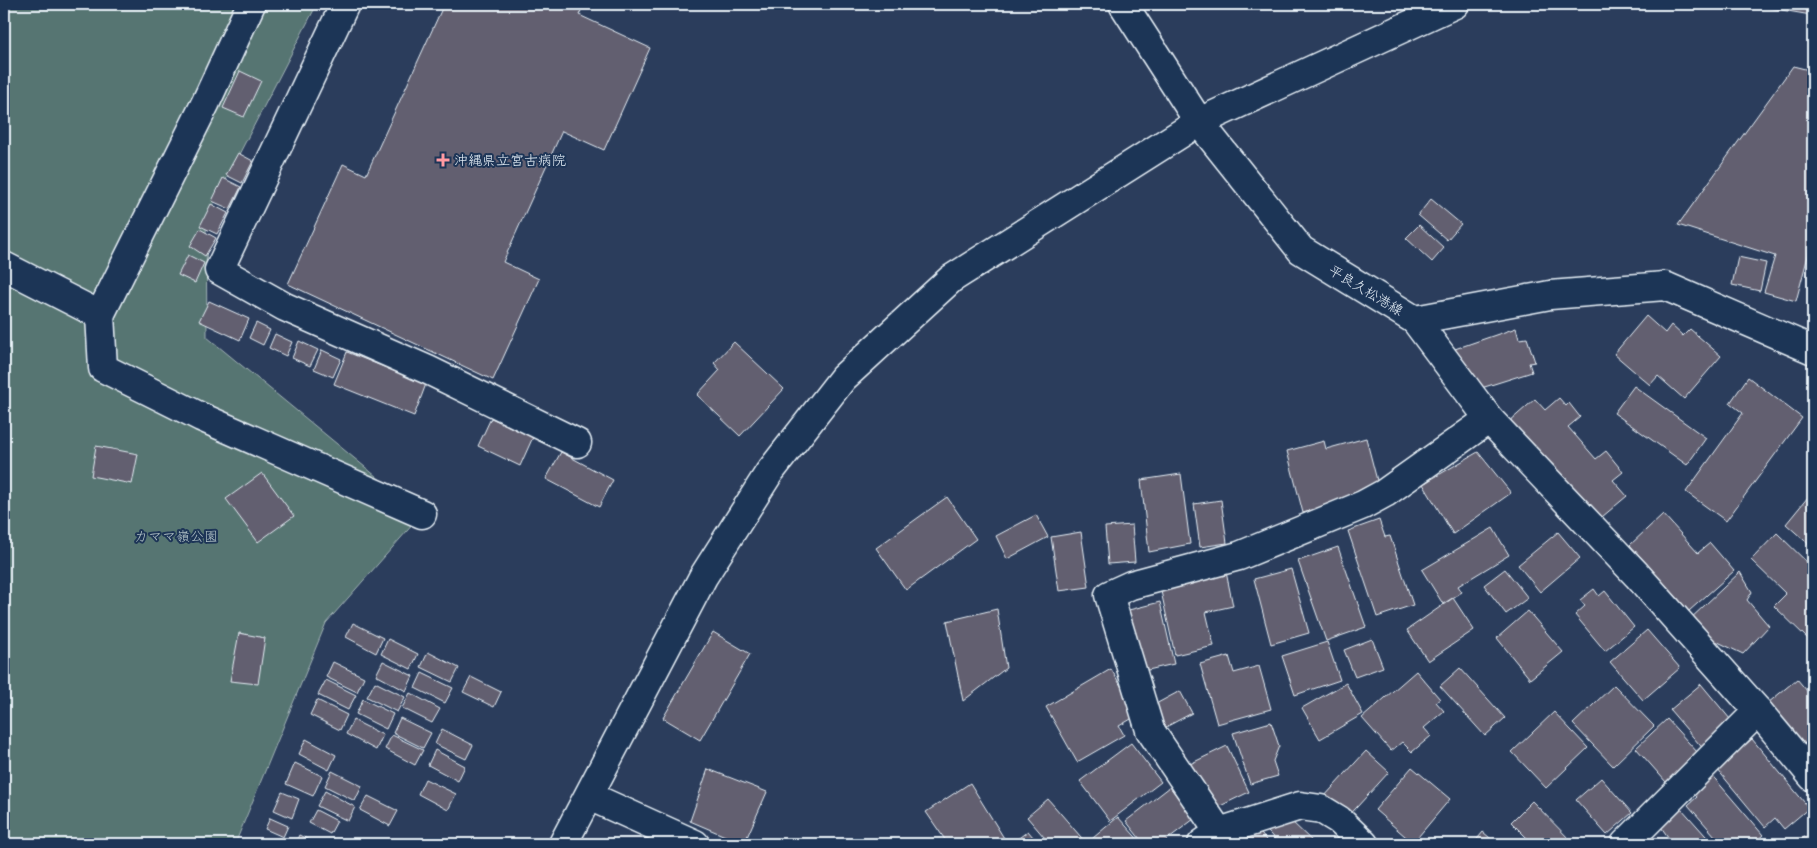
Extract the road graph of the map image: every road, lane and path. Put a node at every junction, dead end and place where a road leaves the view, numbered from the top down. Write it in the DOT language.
graph roads {
  1 [pos="251,4"];
  2 [pos="345,4"];
  3 [pos="1123,4"];
  4 [pos="1455,4"];
  5 [pos="1199,122"];
  6 [pos="4,266"];
  7 [pos="100,315"];
  8 [pos="1415,320"];
  9 [pos="1813,350"];
  10 [pos="1489,419"];
  11 [pos="577,442"];
  12 [pos="422,514"];
  13 [pos="1758,711"];
  14 [pos="1813,777"];
  15 [pos="589,796"];
  16 [pos="1210,838"];
  17 [pos="563,844"];
  18 [pos="695,844"];
  19 [pos="1364,844"];
  20 [pos="1625,844"];
  1 -- 7 [label="street"];
  2 -- 11 [label="street"];
  3 -- 5 [label="street, 平良久松港線"];
  4 -- 5 [label="street"];
  5 -- 8 [label="street, 平良久松港線"];
  5 -- 15 [label="street"];
  6 -- 7 [label="street"];
  7 -- 12 [label="street"];
  8 -- 9 [label="street, 平良久松港線"];
  8 -- 10 [label="street"];
  10 -- 13 [label="street"];
  10 -- 16 [label="street"];
  13 -- 14 [label="street"];
  13 -- 20 [label="street"];
  15 -- 17 [label="street"];
  15 -- 18 [label="street"];
  16 -- 19 [label="street"];
}
